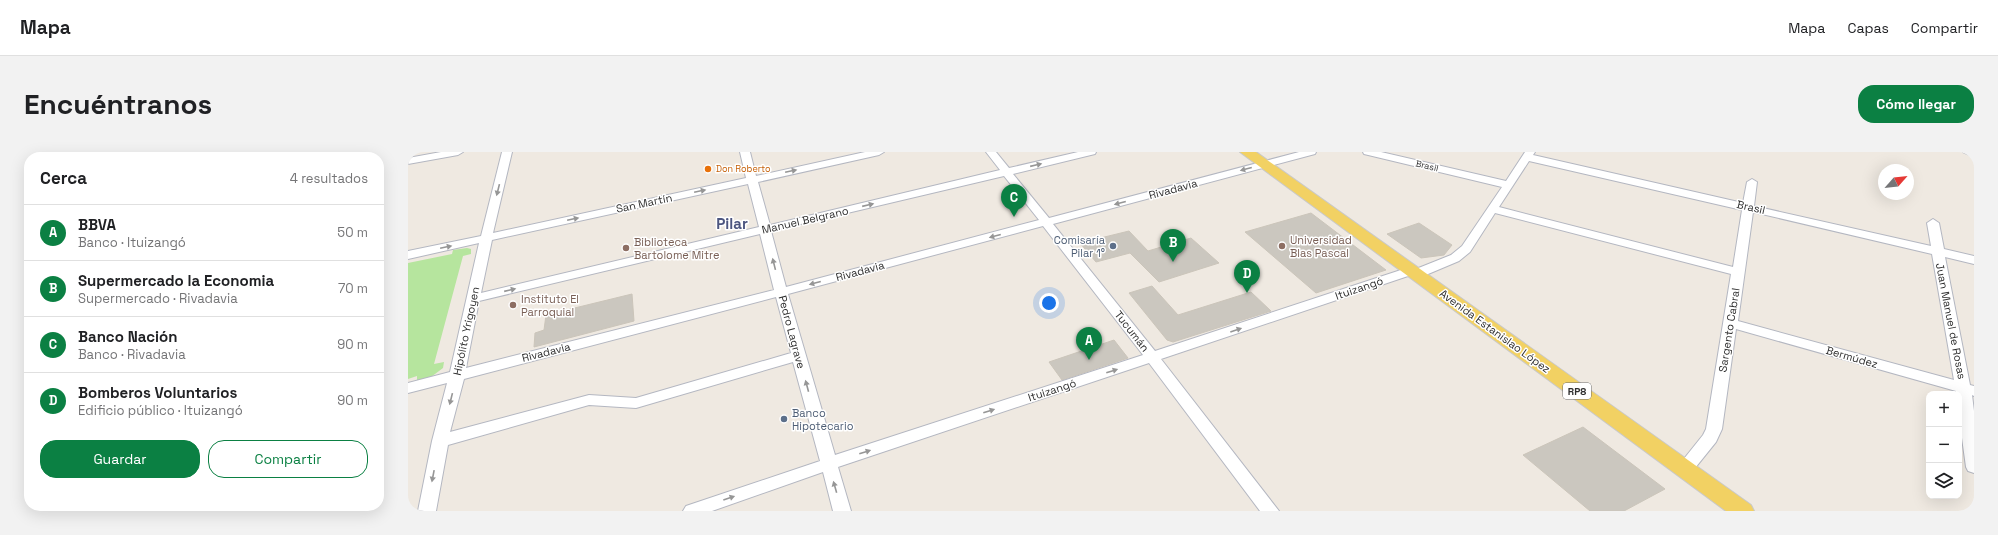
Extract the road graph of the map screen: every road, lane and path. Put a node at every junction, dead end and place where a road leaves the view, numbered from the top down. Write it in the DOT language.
graph roads {
  1 [pos="458,152"];
  2 [pos="507,152"];
  3 [pos="745,152"];
  4 [pos="879,152"];
  5 [pos="990,152"];
  6 [pos="1091,152"];
  7 [pos="1247,152"];
  8 [pos="1311,152"];
  9 [pos="1368,152"];
  10 [pos="1968,152"];
  11 [pos="1528,154"];
  12 [pos="1974,154"];
  13 [pos="1265,158"];
  14 [pos="408,161"];
  15 [pos="1007,172"];
  16 [pos="753,179"];
  17 [pos="1752,182"];
  18 [pos="1509,185"];
  19 [pos="1749,207"];
  20 [pos="1492,209"];
  21 [pos="1047,222"];
  22 [pos="1933,223"];
  23 [pos="766,229"];
  24 [pos="486,238"];
  25 [pos="1938,251"];
  26 [pos="408,255"];
  27 [pos="1974,260"];
  28 [pos="1414,272"];
  29 [pos="1739,272"];
  30 [pos="781,292"];
  31 [pos="472,299"];
  32 [pos="1730,323"];
  33 [pos="798,356"];
  34 [pos="1152,357"];
  35 [pos="457,375"];
  36 [pos="408,388"];
  37 [pos="1969,389"];
  38 [pos="440,441"];
  39 [pos="828,464"];
  40 [pos="1974,467"];
  41 [pos="1686,469"];
  42 [pos="427,511"];
  43 [pos="692,511"];
  44 [pos="842,511"];
  45 [pos="1270,511"];
  46 [pos="1743,511"];
  1 -- 14 [label="street"];
  2 -- 24 [label="street, Hipólito Yrigoyen, one-way"];
  3 -- 16 [label="street, Pedro Lagrave"];
  16 -- 4 [label="street, San Martín, one-way"];
  5 -- 15 [label="street, Tucumán"];
  15 -- 6 [label="street, Manuel Belgrano, one-way"];
  7 -- 13 [label="main road, Avenida Estanislao López / RP8"];
  8 -- 13 [label="street, Rivadavia"];
  9 -- 18 [label="street, Brasil"];
  10 -- 12 [label="street"];
  11 -- 18 [label="street, Ituizangó"];
  11 -- 19 [label="street, Brasil"];
  13 -- 21 [label="street, Rivadavia, one-way"];
  13 -- 28 [label="main road, Avenida Estanislao López / RP8"];
  15 -- 21 [label="street, Tucumán"];
  23 -- 15 [label="street, Manuel Belgrano, one-way"];
  16 -- 23 [label="street, Pedro Lagrave"];
  24 -- 16 [label="street, San Martín, one-way"];
  17 -- 19 [label="street, Sargento Cabral"];
  18 -- 20 [label="street, Ituizangó"];
  19 -- 25 [label="street, Brasil"];
  19 -- 29 [label="street, Sargento Cabral"];
  20 -- 28 [label="street, Ituizangó"];
  20 -- 29 [label="street"];
  21 -- 30 [label="street, Rivadavia, one-way"];
  21 -- 34 [label="street, Tucumán"];
  22 -- 25 [label="street, Juan Manuel de Rosas"];
  30 -- 23 [label="street, Pedro Lagrave, one-way"];
  31 -- 23 [label="street, Manuel Belgrano, one-way"];
  26 -- 24 [label="street, San Martín, one-way"];
  24 -- 31 [label="street, Hipólito Yrigoyen"];
  25 -- 27 [label="street, Brasil"];
  25 -- 37 [label="street, Juan Manuel de Rosas"];
  34 -- 28 [label="street, Ituizangó, one-way"];
  28 -- 41 [label="main road, Avenida Estanislao López / RP8"];
  29 -- 32 [label="street, Sargento Cabral"];
  30 -- 33 [label="street, Pedro Lagrave"];
  30 -- 35 [label="street, Rivadavia"];
  31 -- 35 [label="street, Hipólito Yrigoyen"];
  32 -- 37 [label="street, Bermúdez"];
  32 -- 41 [label="street, Sargento Cabral"];
  33 -- 38 [label="street"];
  39 -- 33 [label="street, Pedro Lagrave, one-way"];
  39 -- 34 [label="street, Ituizangó, one-way"];
  34 -- 45 [label="street, Tucumán"];
  35 -- 36 [label="street, Rivadavia"];
  35 -- 38 [label="street, Hipólito Yrigoyen, one-way"];
  37 -- 40 [label="street, Juan Manuel de Rosas"];
  38 -- 42 [label="street, Hipólito Yrigoyen, one-way"];
  43 -- 39 [label="street, Ituizangó, one-way"];
  44 -- 39 [label="street, Pedro Lagrave, one-way"];
  41 -- 46 [label="main road, Avenida Estanislao López / RP8"];
}
